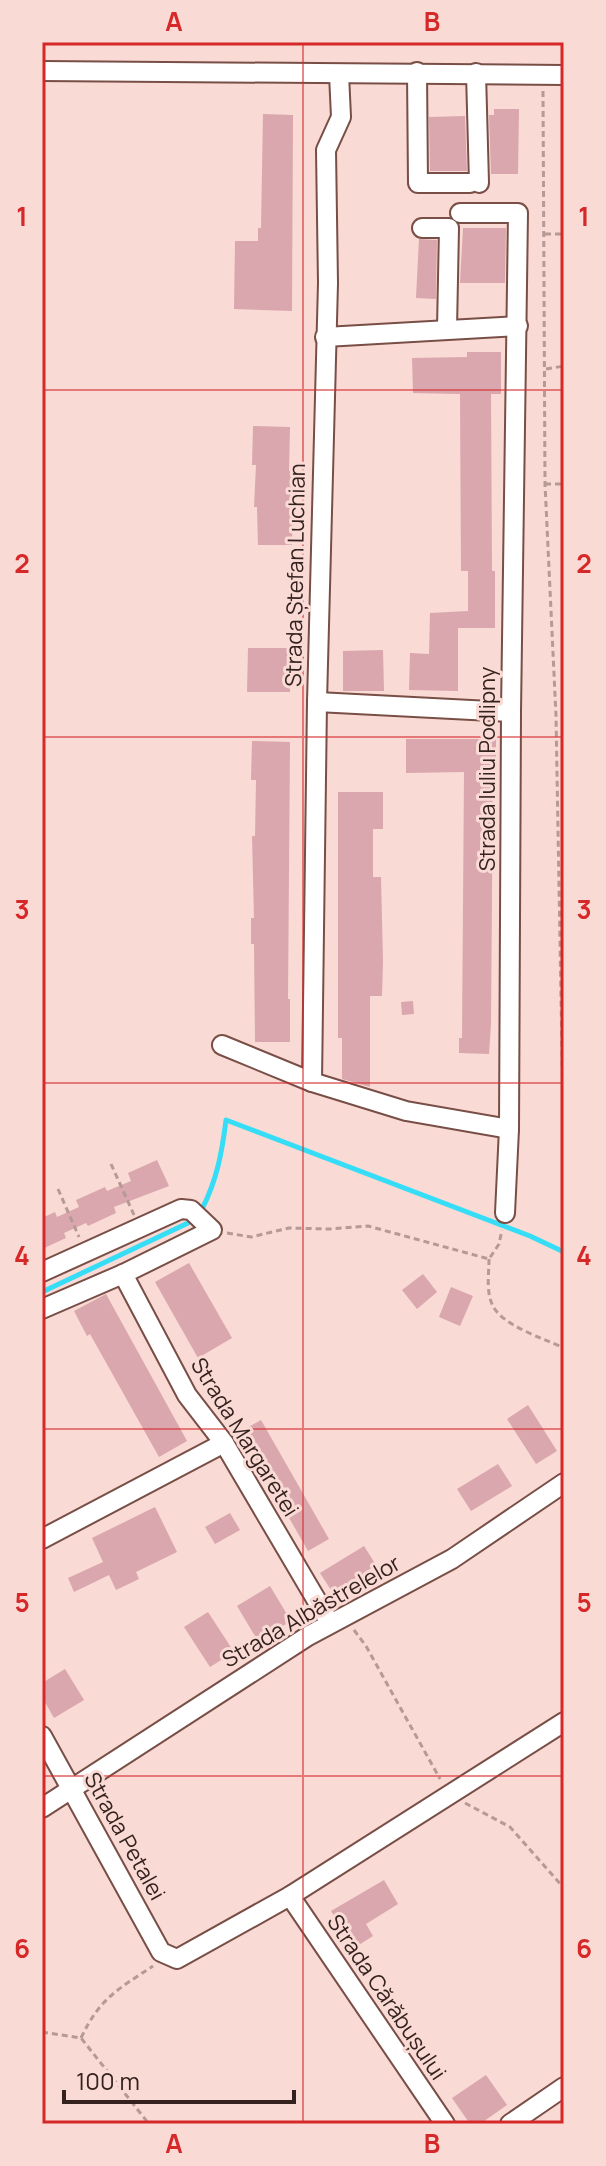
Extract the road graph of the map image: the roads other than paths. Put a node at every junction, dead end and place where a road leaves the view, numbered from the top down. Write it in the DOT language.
graph roads {
  1 [pos="42,71"];
  2 [pos="417,72"];
  3 [pos="476,73"];
  4 [pos="339,74"];
  5 [pos="564,75"];
  6 [pos="460,213"];
  7 [pos="422,228"];
  8 [pos="518,326"];
  9 [pos="447,329"];
  10 [pos="325,337"];
  11 [pos="317,702"];
  12 [pos="511,712"];
  13 [pos="222,1045"];
  14 [pos="312,1082"];
  15 [pos="509,1129"];
  16 [pos="505,1213"];
  17 [pos="42,1272"];
  18 [pos="123,1274"];
  19 [pos="42,1309"];
  20 [pos="224,1443"];
  21 [pos="564,1483"];
  22 [pos="42,1539"];
  23 [pos="336,1620"];
  24 [pos="564,1722"];
  25 [pos="42,1736"];
  26 [pos="71,1790"];
  27 [pos="42,1808"];
  28 [pos="290,1896"];
  29 [pos="564,2087"];
  30 [pos="445,2124"];
  31 [pos="510,2124"];
  1 -- 4 [label="street"];
  2 -- 3 [label="street"];
  2 -- 3 [label="street"];
  2 -- 4 [label="street"];
  3 -- 5 [label="street"];
  4 -- 10 [label="street, Strada Ștefan Luchian"];
  6 -- 8 [label="street, Strada Iuliu Podlipny"];
  7 -- 9 [label="street"];
  8 -- 9 [label="street"];
  8 -- 12 [label="street, Strada Iuliu Podlipny"];
  9 -- 10 [label="street"];
  10 -- 11 [label="street, Strada Ștefan Luchian"];
  11 -- 12 [label="street"];
  11 -- 14 [label="street, Strada Ștefan Luchian"];
  12 -- 15 [label="street, Strada Iuliu Podlipny"];
  13 -- 14 [label="street"];
  14 -- 15 [label="street"];
  15 -- 16 [label="street, Strada Iuliu Podlipny"];
  17 -- 18 [label="street"];
  18 -- 19 [label="street"];
  18 -- 20 [label="street, Strada Margaretei"];
  20 -- 22 [label="street"];
  20 -- 23 [label="street, Strada Margaretei"];
  21 -- 23 [label="street, Strada Albăstrelelor"];
  23 -- 26 [label="street, Strada Albăstrelelor"];
  24 -- 28 [label="street"];
  25 -- 26 [label="street, Strada Petalei"];
  26 -- 27 [label="street, Strada Albăstrelelor"];
  26 -- 28 [label="street, Strada Petalei"];
  28 -- 30 [label="street, Strada Cărăbușului"];
  29 -- 31 [label="street"];
}
